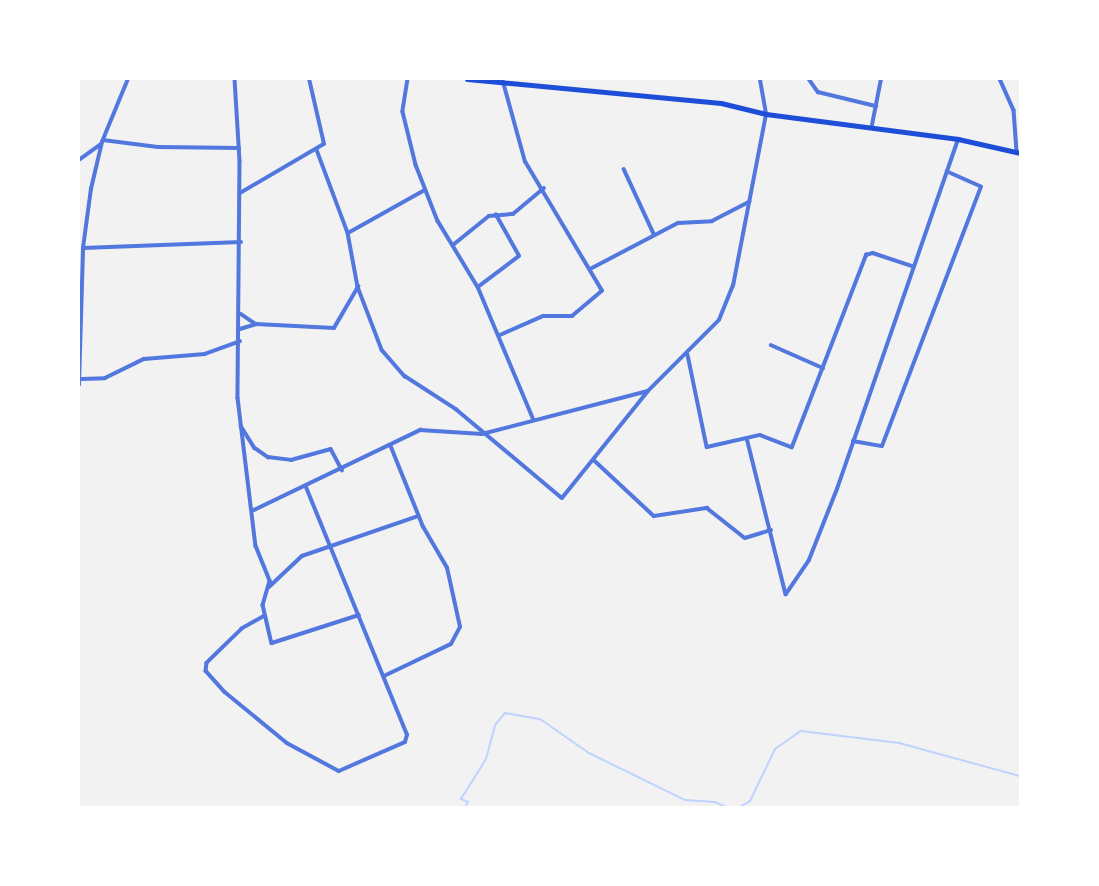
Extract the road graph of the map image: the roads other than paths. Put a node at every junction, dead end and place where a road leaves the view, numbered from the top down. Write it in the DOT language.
graph roads {
  1 [pos="128,79"];
  2 [pos="235,79"];
  3 [pos="309,79"];
  4 [pos="408,79"];
  5 [pos="467,79"];
  6 [pos="760,79"];
  7 [pos="808,79"];
  8 [pos="881,79"];
  9 [pos="1000,79"];
  10 [pos="503,82"];
  11 [pos="876,106"];
  12 [pos="766,114"];
  13 [pos="872,125"];
  14 [pos="958,139"];
  15 [pos="102,142"];
  16 [pos="239,148"];
  17 [pos="317,150"];
  18 [pos="1018,153"];
  19 [pos="79,160"];
  20 [pos="624,169"];
  21 [pos="947,172"];
  22 [pos="544,188"];
  23 [pos="426,189"];
  24 [pos="240,193"];
  25 [pos="750,202"];
  26 [pos="495,214"];
  27 [pos="348,233"];
  28 [pos="654,234"];
  29 [pos="240,242"];
  30 [pos="453,245"];
  31 [pos="83,248"];
  32 [pos="913,267"];
  33 [pos="592,268"];
  34 [pos="358,287"];
  35 [pos="478,287"];
  36 [pos="241,314"];
  37 [pos="256,324"];
  38 [pos="240,329"];
  39 [pos="499,335"];
  40 [pos="240,341"];
  41 [pos="771,345"];
  42 [pos="688,355"];
  43 [pos="823,368"];
  44 [pos="82,379"];
  45 [pos="79,385"];
  46 [pos="648,391"];
  47 [pos="533,418"];
  48 [pos="240,424"];
  49 [pos="482,434"];
  50 [pos="747,439"];
  51 [pos="853,441"];
  52 [pos="390,445"];
  53 [pos="594,460"];
  54 [pos="342,470"];
  55 [pos="306,487"];
  56 [pos="252,511"];
  57 [pos="418,516"];
  58 [pos="771,530"];
  59 [pos="330,548"];
  60 [pos="269,587"];
  61 [pos="266,615"];
  62 [pos="359,615"];
  63 [pos="383,676"];
  1 -- 15 [label="street"];
  2 -- 16 [label="street"];
  3 -- 17 [label="street"];
  4 -- 23 [label="street"];
  5 -- 10 [label="main road"];
  6 -- 12 [label="street"];
  7 -- 11 [label="street"];
  8 -- 11 [label="street"];
  9 -- 18 [label="street"];
  10 -- 12 [label="main road"];
  10 -- 22 [label="street"];
  11 -- 13 [label="street"];
  12 -- 13 [label="main road"];
  12 -- 25 [label="street"];
  13 -- 14 [label="main road"];
  14 -- 18 [label="main road"];
  14 -- 21 [label="street"];
  15 -- 16 [label="street"];
  15 -- 19 [label="street"];
  15 -- 31 [label="street"];
  16 -- 24 [label="street"];
  17 -- 24 [label="street"];
  17 -- 27 [label="street"];
  20 -- 28 [label="street"];
  21 -- 32 [label="street"];
  21 -- 51 [label="street"];
  22 -- 26 [label="street"];
  22 -- 33 [label="street"];
  23 -- 27 [label="street"];
  23 -- 30 [label="street"];
  24 -- 29 [label="street"];
  25 -- 28 [label="street"];
  25 -- 42 [label="street"];
  26 -- 30 [label="street"];
  26 -- 35 [label="street"];
  27 -- 34 [label="street"];
  28 -- 33 [label="street"];
  29 -- 31 [label="street"];
  29 -- 36 [label="street"];
  30 -- 35 [label="street"];
  31 -- 44 [label="street"];
  32 -- 43 [label="street"];
  32 -- 51 [label="street"];
  33 -- 39 [label="street"];
  34 -- 37 [label="street"];
  34 -- 49 [label="street"];
  35 -- 39 [label="street"];
  36 -- 37 [label="street"];
  36 -- 38 [label="street"];
  37 -- 38 [label="street"];
  38 -- 40 [label="street"];
  39 -- 47 [label="street"];
  40 -- 44 [label="street"];
  40 -- 48 [label="street"];
  41 -- 43 [label="street"];
  42 -- 46 [label="street"];
  42 -- 50 [label="street"];
  43 -- 50 [label="street"];
  44 -- 45 [label="street"];
  46 -- 47 [label="street"];
  46 -- 53 [label="street"];
  47 -- 49 [label="street"];
  48 -- 54 [label="street"];
  48 -- 56 [label="street"];
  49 -- 52 [label="street"];
  49 -- 53 [label="street"];
  50 -- 58 [label="street"];
  51 -- 58 [label="street"];
  52 -- 54 [label="street"];
  52 -- 57 [label="street"];
  53 -- 58 [label="street"];
  54 -- 55 [label="street"];
  55 -- 56 [label="street"];
  55 -- 59 [label="street"];
  56 -- 60 [label="street"];
  57 -- 59 [label="street"];
  57 -- 63 [label="street"];
  59 -- 60 [label="street"];
  59 -- 62 [label="street"];
  60 -- 61 [label="street"];
  61 -- 62 [label="street"];
  61 -- 63 [label="street"];
  62 -- 63 [label="street"];
}
